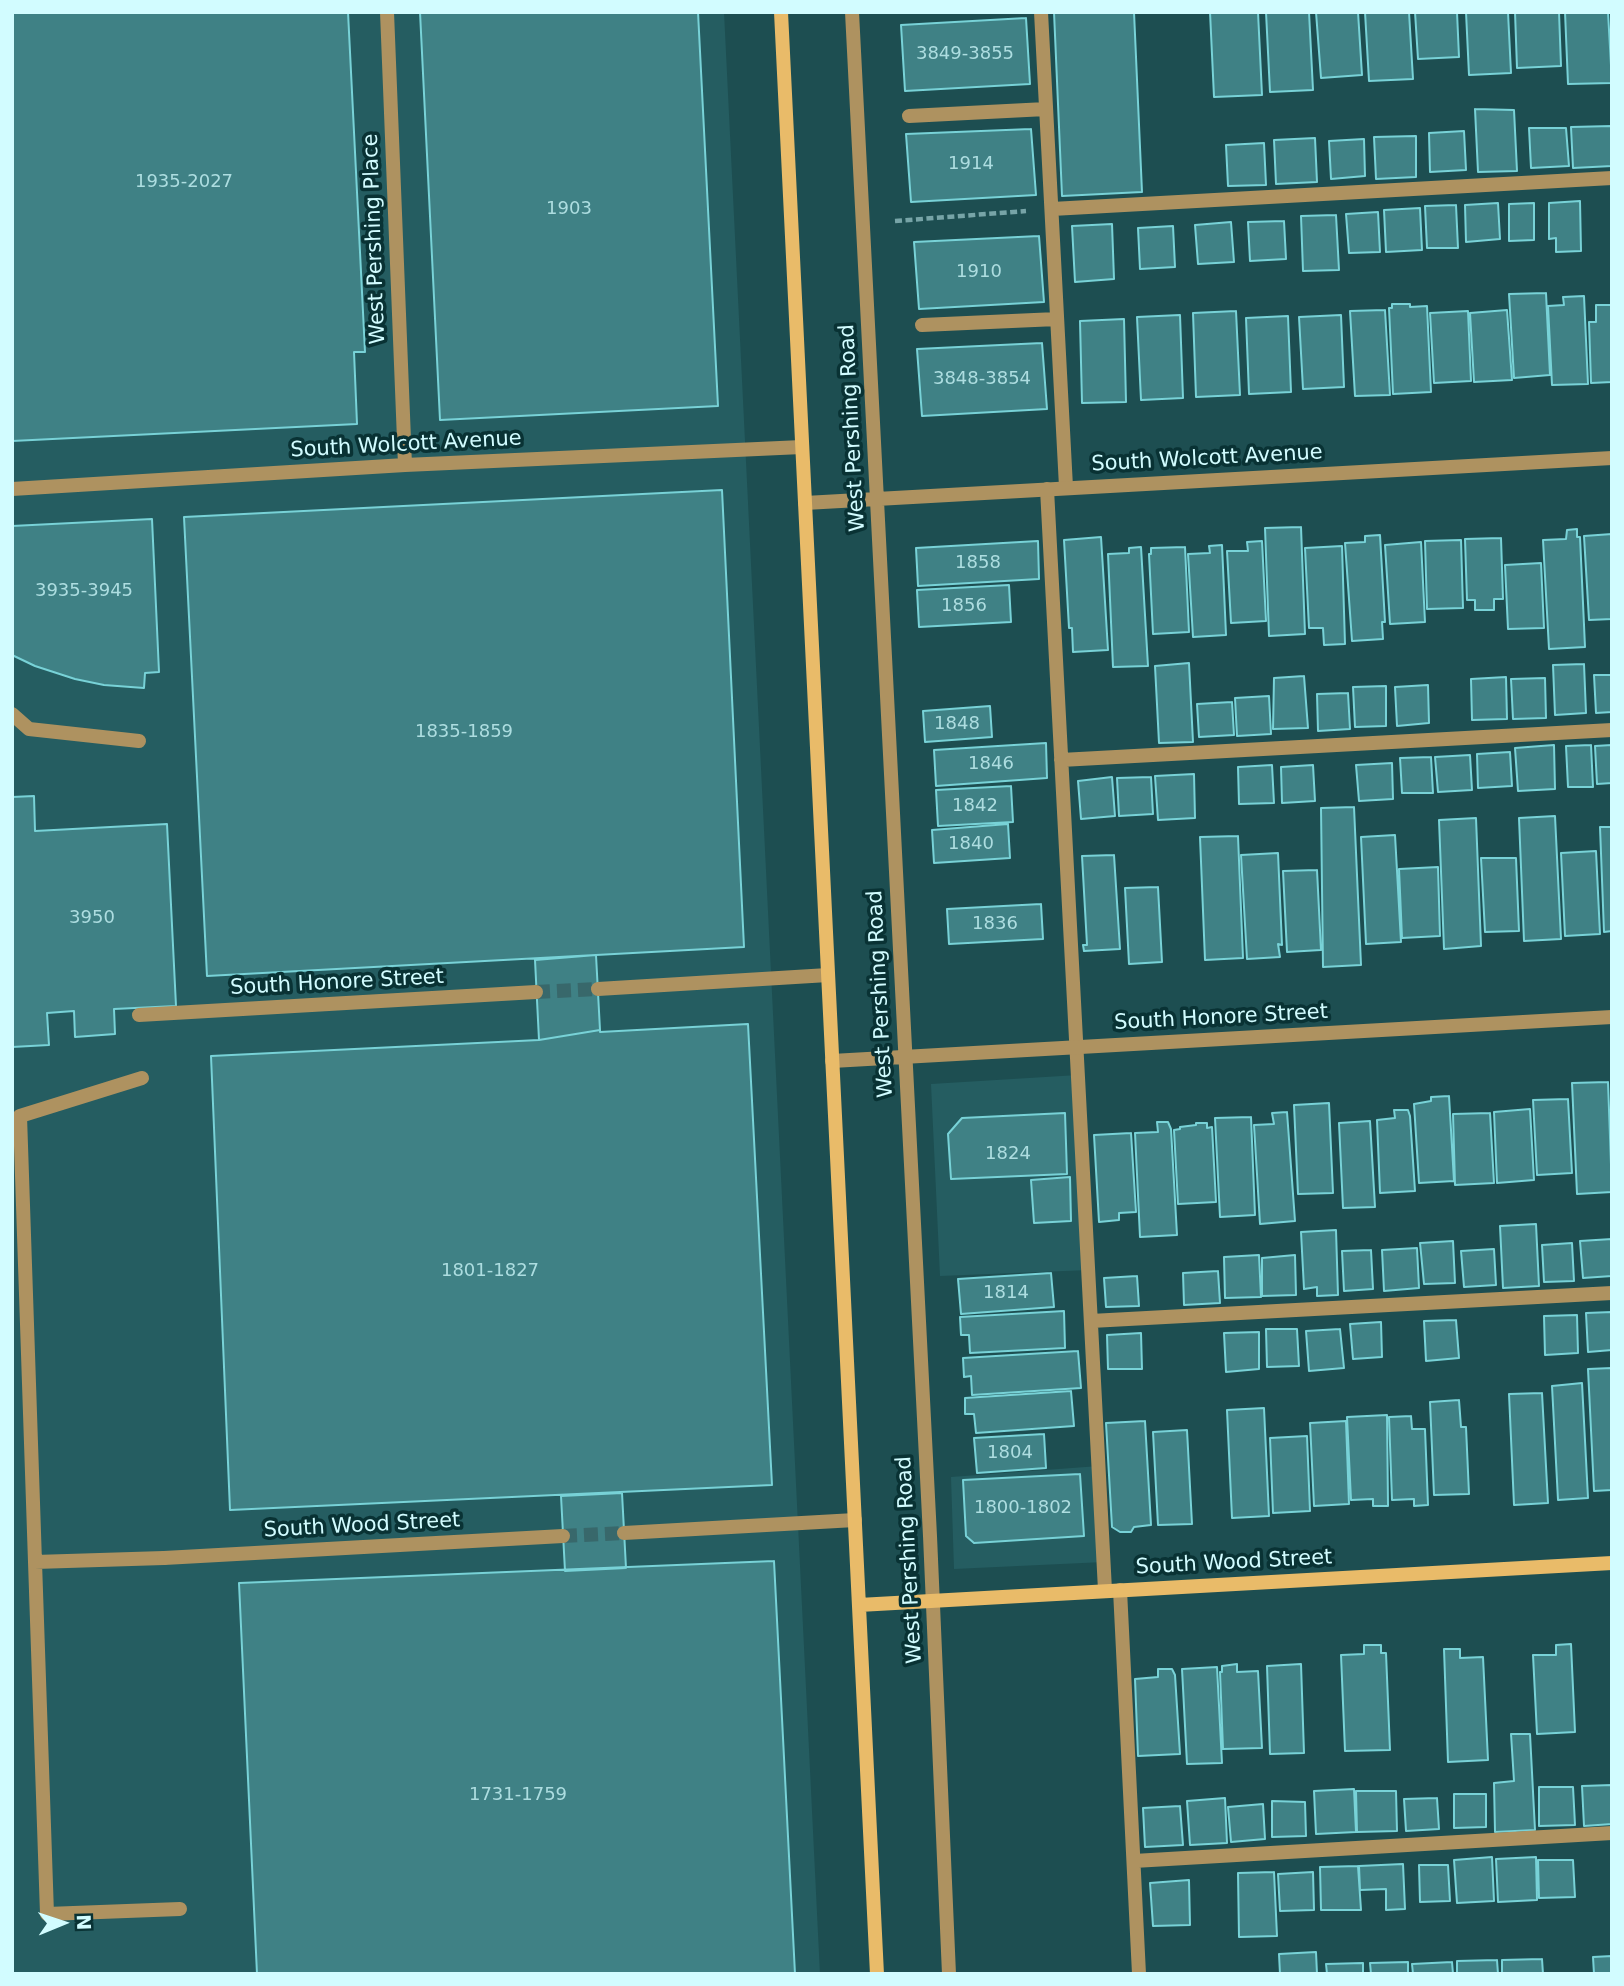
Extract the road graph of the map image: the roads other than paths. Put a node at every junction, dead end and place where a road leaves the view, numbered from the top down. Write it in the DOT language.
graph roads {
  1 [pos="387,12"];
  2 [pos="780,12"];
  3 [pos="852,12"];
  4 [pos="1041,12"];
  5 [pos="1046,109"];
  6 [pos="909,116"];
  7 [pos="1612,178"];
  8 [pos="1052,209"];
  9 [pos="1057,319"];
  10 [pos="922,325"];
  11 [pos="802,447"];
  12 [pos="1612,458"];
  13 [pos="405,465"];
  14 [pos="12,488"];
  15 [pos="1066,488"];
  16 [pos="1047,489"];
  17 [pos="878,498"];
  18 [pos="805,502"];
  19 [pos="12,714"];
  20 [pos="1612,730"];
  21 [pos="139,741"];
  22 [pos="1061,760"];
  23 [pos="828,975"];
  24 [pos="598,989"];
  25 [pos="536,992"];
  26 [pos="139,1015"];
  27 [pos="1612,1017"];
  28 [pos="1077,1047"];
  29 [pos="905,1058"];
  30 [pos="832,1061"];
  31 [pos="142,1078"];
  32 [pos="1612,1293"];
  33 [pos="1091,1321"];
  34 [pos="855,1520"];
  35 [pos="624,1532"];
  36 [pos="563,1536"];
  37 [pos="35,1562"];
  38 [pos="1612,1563"];
  39 [pos="1113,1590"];
  40 [pos="933,1600"];
  41 [pos="859,1605"];
  42 [pos="1612,1833"];
  43 [pos="1134,1861"];
  44 [pos="180,1909"];
  45 [pos="877,1974"];
  46 [pos="949,1974"];
  47 [pos="1139,1974"];
  1 -- 13 [label="street, West Pershing Place"];
  2 -- 11 [label="main road"];
  3 -- 17 [label="street, West Pershing Road"];
  4 -- 5 [label="street"];
  5 -- 6 [label="street"];
  5 -- 8 [label="street"];
  7 -- 8 [label="street"];
  8 -- 9 [label="street"];
  9 -- 10 [label="street"];
  9 -- 15 [label="street"];
  11 -- 13 [label="street, South Wolcott Avenue"];
  11 -- 18 [label="main road"];
  12 -- 15 [label="street, South Wolcott Avenue"];
  13 -- 14 [label="street, South Wolcott Avenue"];
  15 -- 16 [label="street, South Wolcott Avenue"];
  16 -- 17 [label="street, South Wolcott Avenue"];
  16 -- 22 [label="street"];
  17 -- 18 [label="street, South Wolcott Avenue"];
  17 -- 29 [label="street, West Pershing Road"];
  18 -- 23 [label="main road"];
  19 -- 21 [label="street"];
  20 -- 22 [label="street"];
  22 -- 28 [label="street"];
  23 -- 24 [label="street"];
  23 -- 30 [label="main road"];
  25 -- 26 [label="street, South Honore Street"];
  27 -- 28 [label="street, South Honore Street"];
  28 -- 29 [label="street, South Honore Street"];
  28 -- 33 [label="street"];
  29 -- 30 [label="street, South Honore Street"];
  29 -- 40 [label="street, West Pershing Road"];
  30 -- 34 [label="main road"];
  31 -- 37 [label="street"];
  32 -- 33 [label="street"];
  33 -- 39 [label="street"];
  34 -- 35 [label="street"];
  34 -- 41 [label="main road"];
  36 -- 37 [label="street, South Wood Street"];
  37 -- 44 [label="street"];
  38 -- 39 [label="main road, South Wood Street"];
  39 -- 40 [label="main road, South Wood Street"];
  39 -- 43 [label="street"];
  40 -- 41 [label="main road, South Wood Street"];
  40 -- 46 [label="street, West Pershing Road"];
  41 -- 45 [label="main road"];
  42 -- 43 [label="street"];
  43 -- 47 [label="street"];
}
